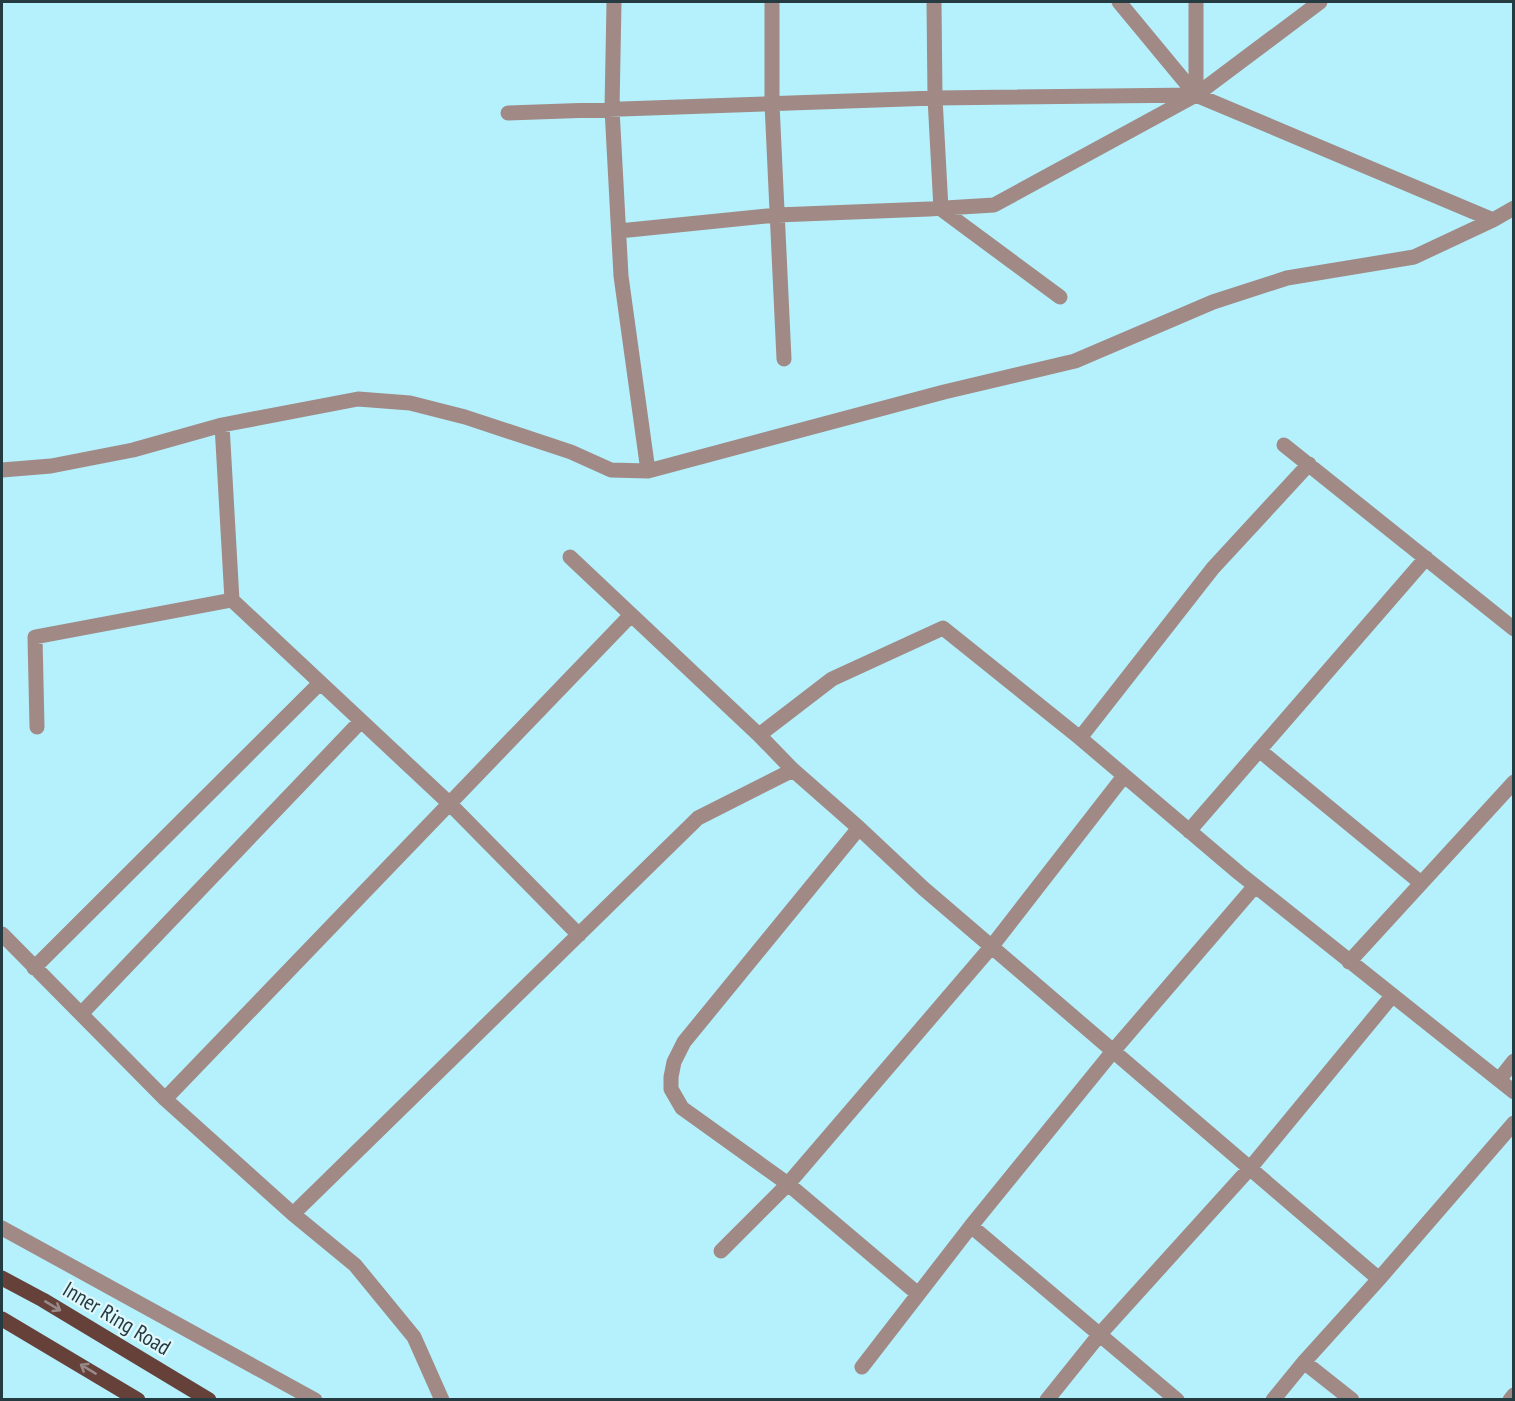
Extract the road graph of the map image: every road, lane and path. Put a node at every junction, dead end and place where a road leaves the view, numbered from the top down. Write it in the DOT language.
graph roads {
  1 [pos="614,2"];
  2 [pos="772,2"];
  3 [pos="934,2"];
  4 [pos="1119,2"];
  5 [pos="1196,2"];
  6 [pos="1320,2"];
  7 [pos="1196,95"];
  8 [pos="935,98"];
  9 [pos="772,104"];
  10 [pos="612,109"];
  11 [pos="508,113"];
  12 [pos="1514,208"];
  13 [pos="941,209"];
  14 [pos="777,215"];
  15 [pos="1493,220"];
  16 [pos="619,231"];
  17 [pos="1060,297"];
  18 [pos="784,359"];
  19 [pos="222,425"];
  20 [pos="1284,445"];
  21 [pos="1309,464"];
  22 [pos="2,471"];
  23 [pos="648,471"];
  24 [pos="570,557"];
  25 [pos="1426,558"];
  26 [pos="232,600"];
  27 [pos="631,615"];
  28 [pos="1514,629"];
  29 [pos="320,683"];
  30 [pos="361,721"];
  31 [pos="38,727"];
  32 [pos="759,735"];
  33 [pos="1080,738"];
  34 [pos="1259,750"];
  35 [pos="793,770"];
  36 [pos="1124,776"];
  37 [pos="1514,782"];
  38 [pos="450,804"];
  39 [pos="860,828"];
  40 [pos="1189,831"];
  41 [pos="1421,883"];
  42 [pos="1255,886"];
  43 [pos="579,935"];
  44 [pos="4,943"];
  45 [pos="992,946"];
  46 [pos="1349,962"];
  47 [pos="34,968"];
  48 [pos="1392,996"];
  49 [pos="81,1014"];
  50 [pos="1114,1050"];
  51 [pos="1514,1061"];
  52 [pos="1499,1080"];
  53 [pos="1514,1092"];
  54 [pos="165,1099"];
  55 [pos="1514,1123"];
  56 [pos="1251,1167"];
  57 [pos="788,1184"];
  58 [pos="293,1214"];
  59 [pos="971,1226"];
  60 [pos="2,1228"];
  61 [pos="722,1251"];
  62 [pos="2,1278"];
  63 [pos="1379,1279"];
  64 [pos="918,1294"];
  65 [pos="2,1319"];
  66 [pos="1100,1334"];
  67 [pos="1304,1362"];
  68 [pos="862,1367"];
  69 [pos="1514,1395"];
  70 [pos="138,1400"];
  71 [pos="209,1400"];
  72 [pos="315,1400"];
  73 [pos="442,1400"];
  74 [pos="1047,1400"];
  75 [pos="1177,1400"];
  76 [pos="1273,1400"];
  77 [pos="1352,1400"];
  78 [pos="1510,1400"];
  1 -- 10 [label="street"];
  2 -- 9 [label="street"];
  3 -- 8 [label="street"];
  4 -- 7 [label="street"];
  5 -- 7 [label="street"];
  6 -- 7 [label="street"];
  7 -- 8 [label="street"];
  7 -- 13 [label="street"];
  7 -- 15 [label="street"];
  8 -- 9 [label="street"];
  8 -- 13 [label="street"];
  9 -- 10 [label="street"];
  9 -- 14 [label="street"];
  10 -- 11 [label="street"];
  10 -- 16 [label="street"];
  12 -- 15 [label="street"];
  13 -- 14 [label="street"];
  13 -- 17 [label="street"];
  14 -- 16 [label="street"];
  14 -- 18 [label="street"];
  15 -- 23 [label="street"];
  16 -- 23 [label="street"];
  19 -- 22 [label="street"];
  19 -- 23 [label="street"];
  19 -- 26 [label="street"];
  20 -- 21 [label="street"];
  21 -- 25 [label="street"];
  21 -- 33 [label="street"];
  24 -- 27 [label="street"];
  25 -- 28 [label="street"];
  25 -- 34 [label="street"];
  26 -- 29 [label="street"];
  26 -- 31 [label="street"];
  27 -- 32 [label="street"];
  27 -- 38 [label="street"];
  29 -- 30 [label="street"];
  29 -- 47 [label="street"];
  30 -- 38 [label="street"];
  30 -- 49 [label="street"];
  32 -- 33 [label="street"];
  32 -- 35 [label="street"];
  33 -- 36 [label="street"];
  34 -- 40 [label="street"];
  34 -- 41 [label="street"];
  35 -- 39 [label="street"];
  35 -- 43 [label="street"];
  36 -- 40 [label="street"];
  36 -- 45 [label="street"];
  37 -- 41 [label="street"];
  38 -- 43 [label="street"];
  38 -- 54 [label="street"];
  39 -- 45 [label="street"];
  39 -- 57 [label="street"];
  40 -- 42 [label="street"];
  41 -- 46 [label="street"];
  42 -- 46 [label="street"];
  42 -- 50 [label="street"];
  43 -- 58 [label="street"];
  44 -- 47 [label="street"];
  45 -- 50 [label="street"];
  45 -- 57 [label="street"];
  46 -- 48 [label="street"];
  47 -- 49 [label="street"];
  48 -- 52 [label="street"];
  48 -- 56 [label="street"];
  49 -- 54 [label="street"];
  50 -- 56 [label="street"];
  50 -- 59 [label="street"];
  51 -- 52 [label="street"];
  52 -- 53 [label="street"];
  54 -- 58 [label="street"];
  55 -- 63 [label="street"];
  56 -- 63 [label="street"];
  56 -- 66 [label="street"];
  57 -- 61 [label="street"];
  57 -- 64 [label="street"];
  58 -- 73 [label="street"];
  59 -- 64 [label="street"];
  59 -- 66 [label="street"];
  60 -- 72 [label="street"];
  62 -- 71 [label="main road, Inner Ring Road, one-way"];
  63 -- 67 [label="street"];
  64 -- 68 [label="street"];
  70 -- 65 [label="main road, one-way"];
  66 -- 74 [label="street"];
  66 -- 75 [label="street"];
  67 -- 76 [label="street"];
  67 -- 77 [label="street"];
  69 -- 78 [label="street"];
}
